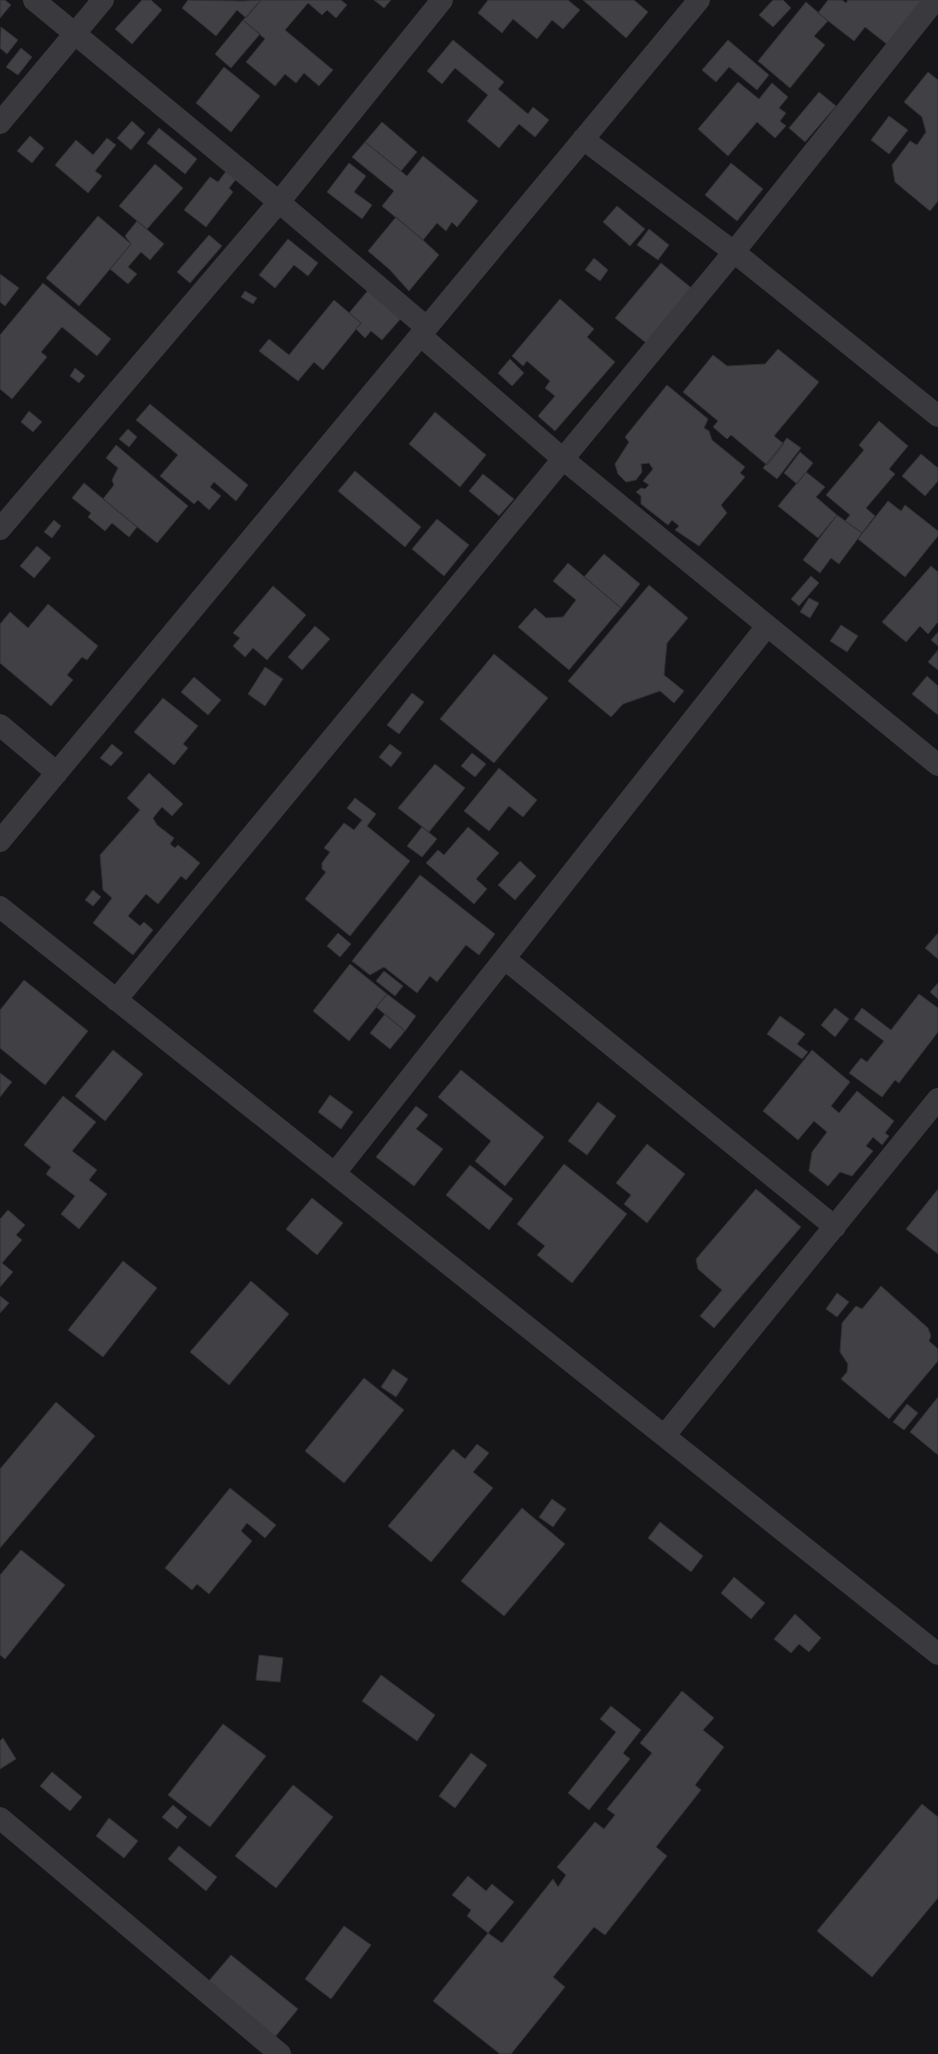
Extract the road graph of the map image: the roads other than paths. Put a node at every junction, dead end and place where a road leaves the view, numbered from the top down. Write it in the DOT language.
graph roads {
  1 [pos="34,0"];
  2 [pos="103,0"];
  3 [pos="442,0"];
  4 [pos="698,0"];
  5 [pos="935,0"];
  6 [pos="75,34"];
  7 [pos="0,123"];
  8 [pos="583,139"];
  9 [pos="279,202"];
  10 [pos="734,252"];
  11 [pos="423,331"];
  12 [pos="938,416"];
  13 [pos="563,459"];
  14 [pos="0,529"];
  15 [pos="767,626"];
  16 [pos="0,725"];
  17 [pos="938,765"];
  18 [pos="57,773"];
  19 [pos="0,841"];
  20 [pos="0,907"];
  21 [pos="505,959"];
  22 [pos="116,1000"];
  23 [pos="936,1108"];
  24 [pos="335,1173"];
  25 [pos="835,1227"];
  26 [pos="665,1436"];
  27 [pos="938,1654"];
  28 [pos="0,1818"];
  29 [pos="280,2054"];
  1 -- 6 [label="street"];
  2 -- 6 [label="street"];
  3 -- 9 [label="street"];
  4 -- 8 [label="street"];
  5 -- 10 [label="street"];
  6 -- 7 [label="street"];
  6 -- 9 [label="street"];
  8 -- 10 [label="street"];
  8 -- 11 [label="street"];
  9 -- 11 [label="street"];
  9 -- 14 [label="street"];
  10 -- 12 [label="street"];
  10 -- 13 [label="street"];
  11 -- 13 [label="street"];
  11 -- 18 [label="street"];
  13 -- 15 [label="street"];
  13 -- 22 [label="street"];
  15 -- 17 [label="street"];
  15 -- 21 [label="street"];
  16 -- 18 [label="street"];
  18 -- 19 [label="street"];
  20 -- 22 [label="street"];
  21 -- 24 [label="street"];
  21 -- 25 [label="street"];
  22 -- 24 [label="street"];
  23 -- 25 [label="street"];
  24 -- 26 [label="street"];
  25 -- 26 [label="street"];
  26 -- 27 [label="street"];
  28 -- 29 [label="street"];
}
